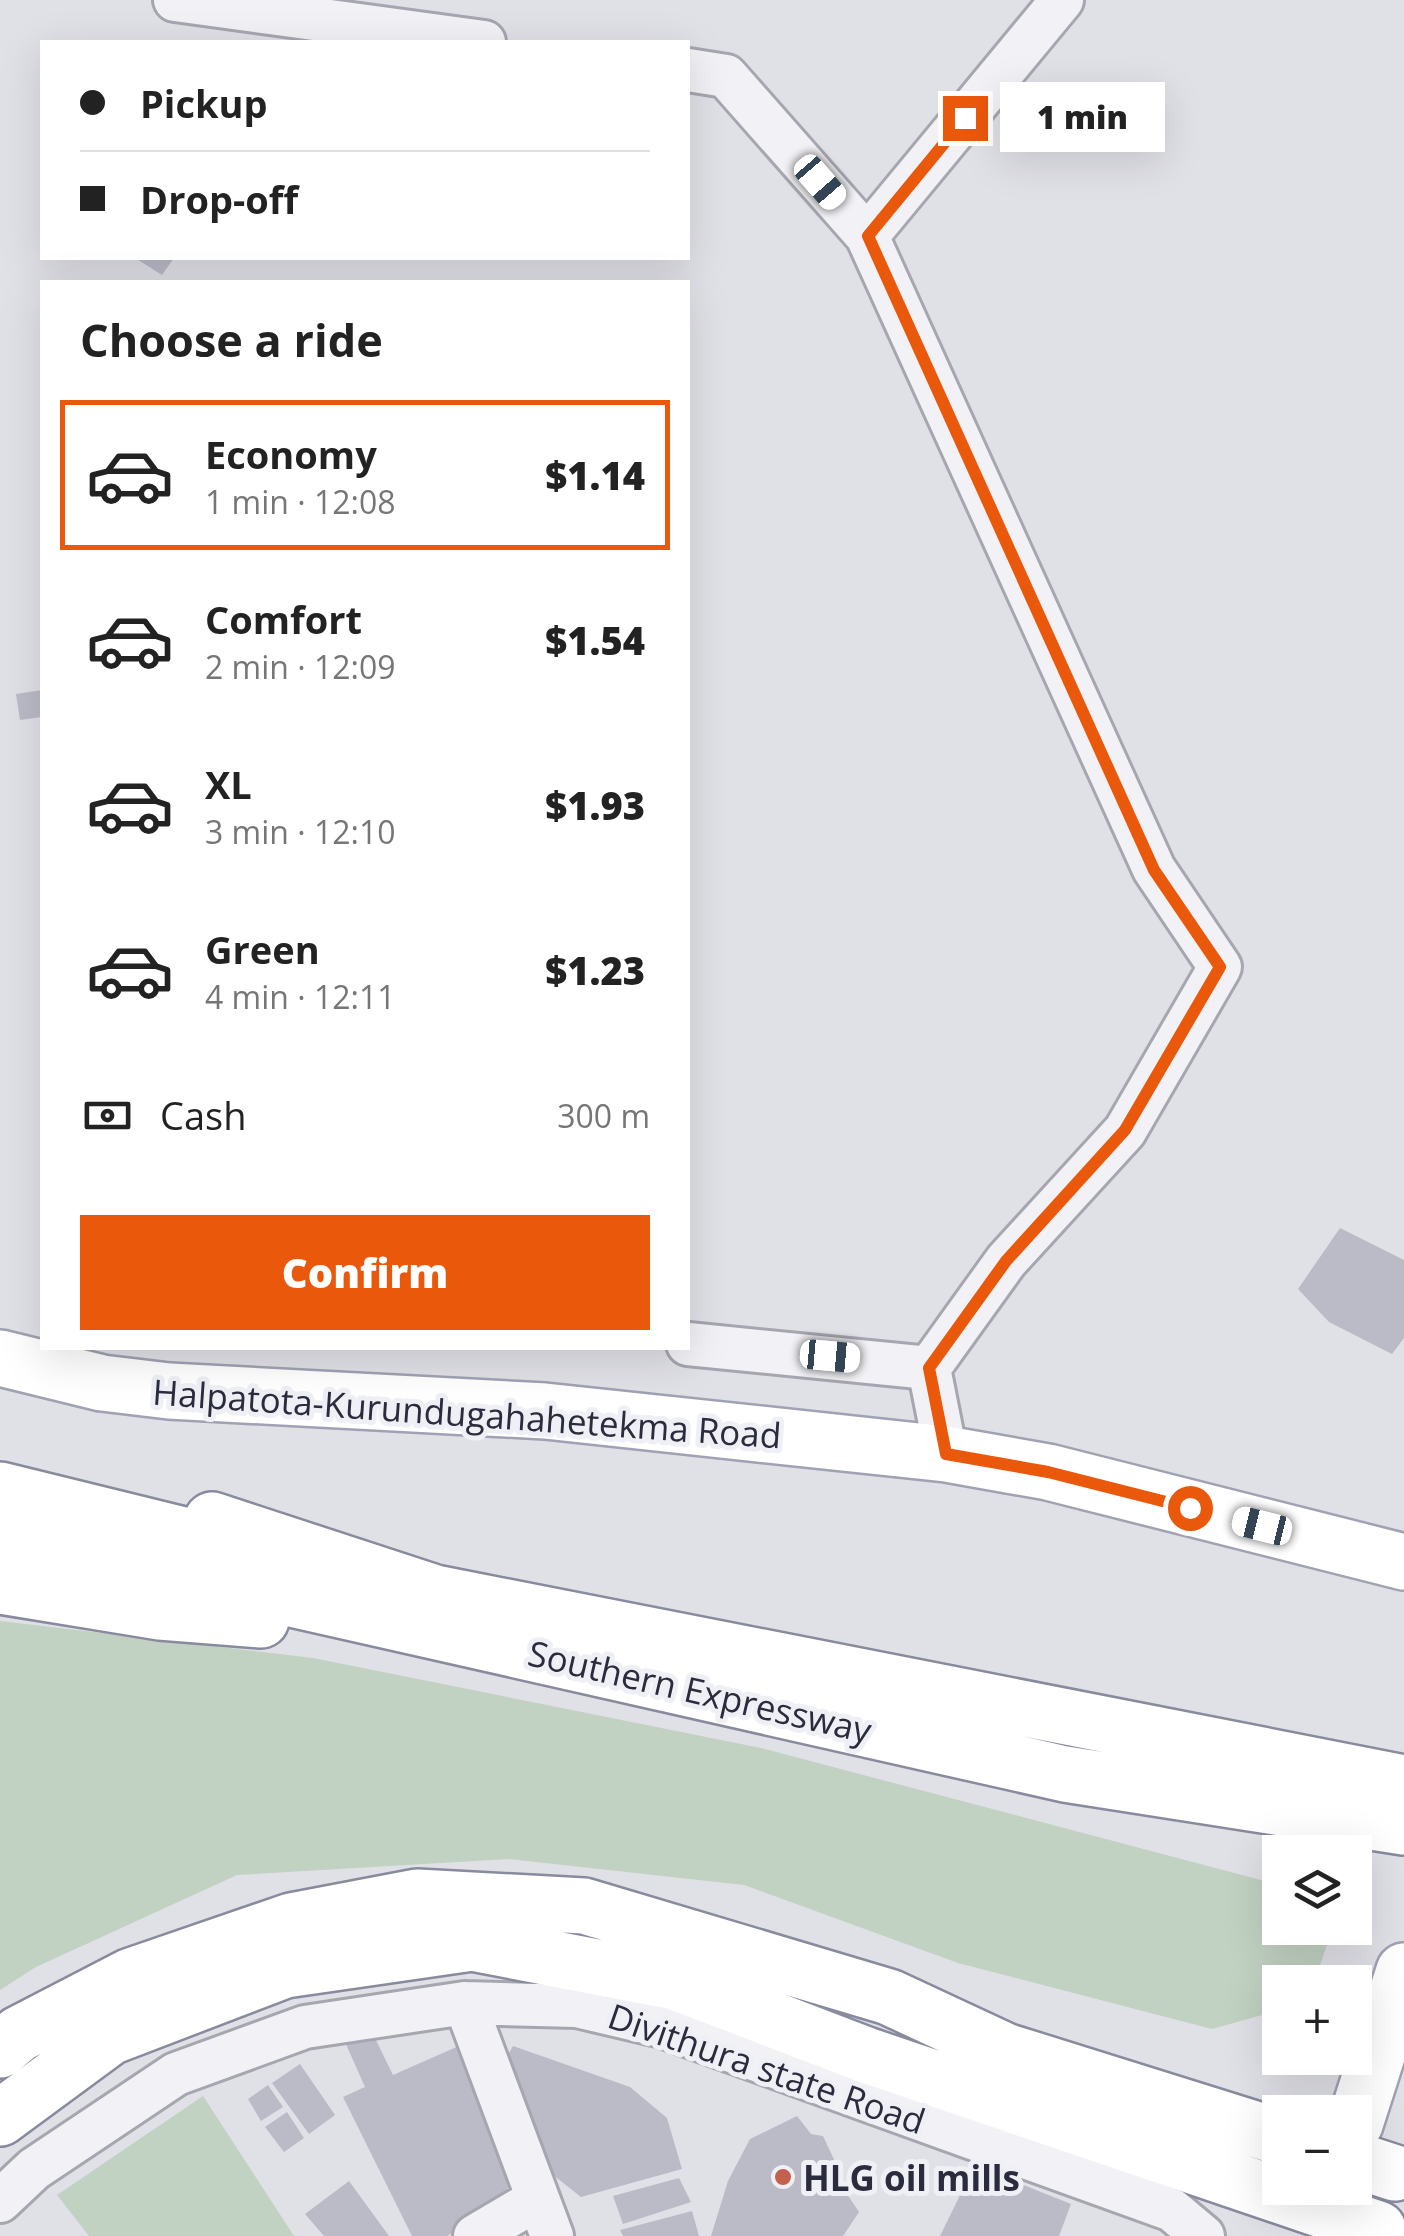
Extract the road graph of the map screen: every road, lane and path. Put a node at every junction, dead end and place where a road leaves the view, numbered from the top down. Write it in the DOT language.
graph roads {
  1 [pos="176,0"];
  2 [pos="1062,0"];
  3 [pos="469,40"];
  4 [pos="690,70"];
  5 [pos="868,236"];
  6 [pos="690,1344"];
  7 [pos="0,1358"];
  8 [pos="107,1366"];
  9 [pos="929,1368"];
  10 [pos="0,1451"];
  11 [pos="946,1454"];
  12 [pos="0,1490"];
  13 [pos="0,1533"];
  14 [pos="1404,1562"];
  15 [pos="0,1586"];
  16 [pos="446,1614"];
  17 [pos="1398,1804"];
  18 [pos="1404,1971"];
  19 [pos="465,2003"];
  20 [pos="0,2050"];
  21 [pos="1364,2095"];
  22 [pos="0,2118"];
  23 [pos="1262,2131"];
  24 [pos="1385,2160"];
  25 [pos="0,2201"];
  26 [pos="1326,2212"];
  27 [pos="544,2218"];
  28 [pos="1376,2233"];
  29 [pos="474,2236"];
  30 [pos="1202,2236"];
  1 -- 3 [label="street"];
  2 -- 5 [label="street"];
  4 -- 5 [label="street"];
  5 -- 9 [label="street"];
  6 -- 9 [label="street"];
  7 -- 8 [label="main road, Halpatota-Kurundugahahetekma Road"];
  8 -- 11 [label="main road, Halpatota-Kurundugahahetekma Road"];
  9 -- 11 [label="street"];
  10 -- 16 [label="main road"];
  11 -- 14 [label="main road, Halpatota-Kurundugahahetekma Road"];
  12 -- 16 [label="main road, Southern Expressway"];
  13 -- 16 [label="main road, Southern Expressway"];
  15 -- 16 [label="main road"];
  16 -- 17 [label="main road, Southern Expressway"];
  18 -- 21 [label="main road"];
  19 -- 25 [label="street, Divithura state Road"];
  19 -- 27 [label="street"];
  19 -- 30 [label="street, Divithura state Road"];
  20 -- 23 [label="main road"];
  22 -- 26 [label="main road"];
  24 -- 28 [label="main road"];
  26 -- 28 [label="main road"];
  27 -- 29 [label="street"];
}
